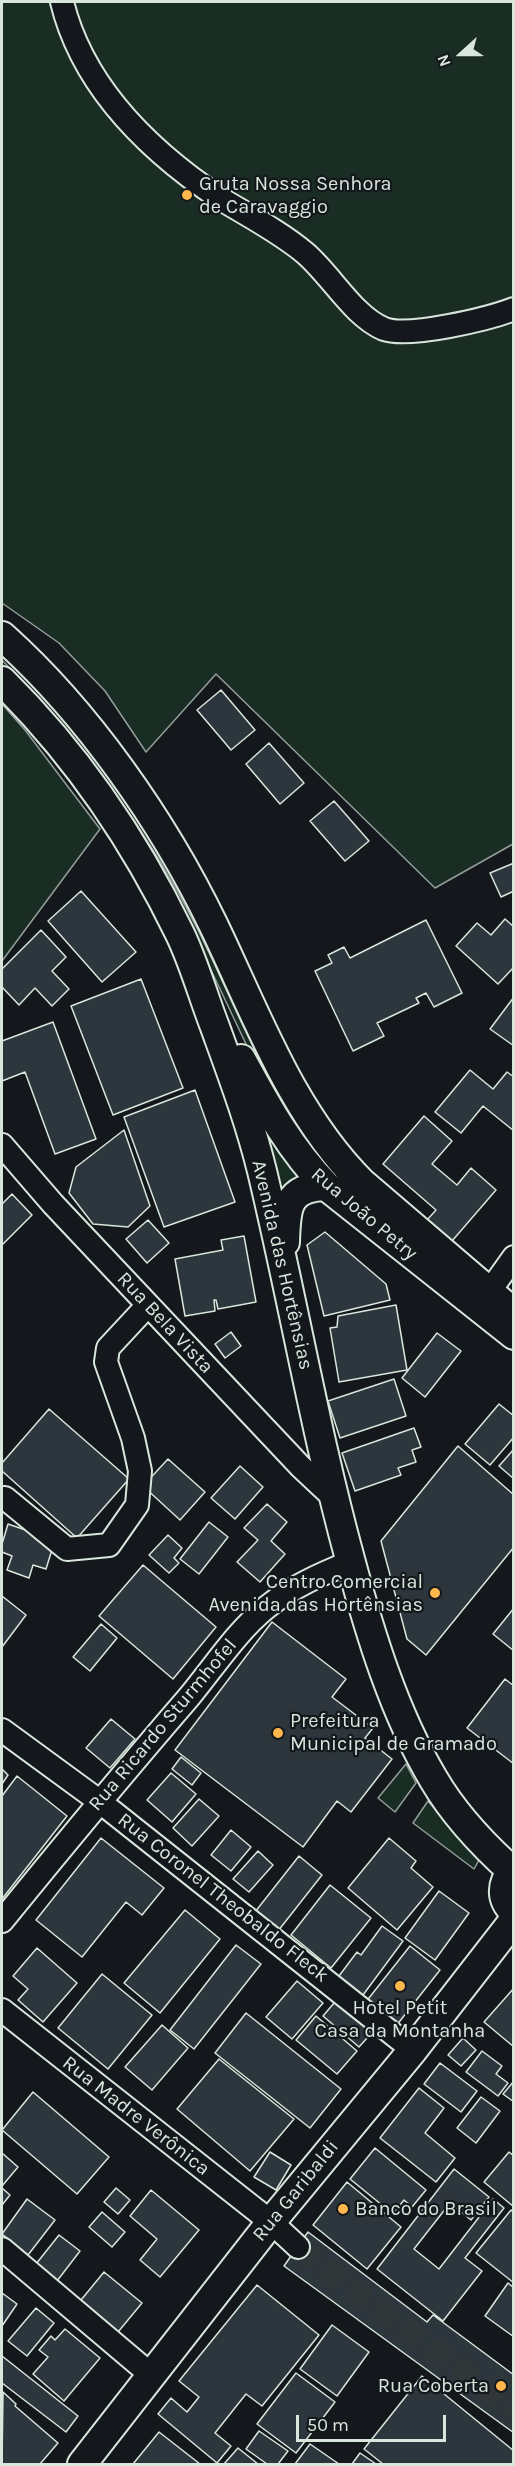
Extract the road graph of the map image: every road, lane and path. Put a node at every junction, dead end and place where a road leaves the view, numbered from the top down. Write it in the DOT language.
graph roads {
  1 [pos="62,2"];
  2 [pos="513,309"];
  3 [pos="2,636"];
  4 [pos="2,681"];
  5 [pos="181,936"];
  6 [pos="2,1145"];
  7 [pos="326,1186"];
  8 [pos="513,1257"];
  9 [pos="284,1274"];
  10 [pos="489,1292"];
  11 [pos="148,1305"];
  12 [pos="513,1313"];
  13 [pos="513,1335"];
  14 [pos="333,1497"];
  15 [pos="2,1498"];
  16 [pos="351,1562"];
  17 [pos="2,1730"];
  18 [pos="99,1801"];
  19 [pos="513,1870"];
  20 [pos="513,1912"];
  21 [pos="513,1920"];
  22 [pos="2,1921"];
  23 [pos="2,2010"];
  24 [pos="412,2050"];
  25 [pos="271,2222"];
  26 [pos="298,2247"];
  27 [pos="2,2249"];
  28 [pos="150,2374"];
  29 [pos="82,2464"];
  1 -- 2 [label="street"];
  3 -- 10 [label="main road, Rua João Petry"];
  4 -- 5 [label="main road, Avenida das Hortênsias"];
  5 -- 7 [label="main road, Rua João Petry"];
  5 -- 9 [label="main road, Avenida das Hortênsias"];
  6 -- 11 [label="street, Rua Bela Vista"];
  7 -- 9 [label="main road"];
  7 -- 13 [label="main road, Rua João Petry"];
  8 -- 10 [label="street"];
  9 -- 14 [label="main road, Avenida das Hortênsias"];
  10 -- 12 [label="main road, Rua João Petry"];
  11 -- 14 [label="street, Rua Bela Vista"];
  11 -- 15 [label="street"];
  14 -- 16 [label="main road, Avenida das Hortênsias"];
  16 -- 18 [label="street, Rua Ricardo Sturmhofel"];
  16 -- 19 [label="main road, Avenida das Hortênsias"];
  17 -- 18 [label="street, Rua Coronel Theobaldo Fleck"];
  18 -- 22 [label="street, Rua Ricardo Sturmhofel"];
  18 -- 24 [label="street, Rua Coronel Theobaldo Fleck"];
  19 -- 20 [label="main road"];
  21 -- 24 [label="main road, Rua Garibaldi"];
  23 -- 25 [label="street, Rua Madre Verônica"];
  24 -- 25 [label="main road, Rua Garibaldi"];
  25 -- 26 [label="street"];
  25 -- 28 [label="main road, Rua Garibaldi"];
  27 -- 28 [label="street"];
  28 -- 29 [label="main road, Rua Garibaldi"];
}
